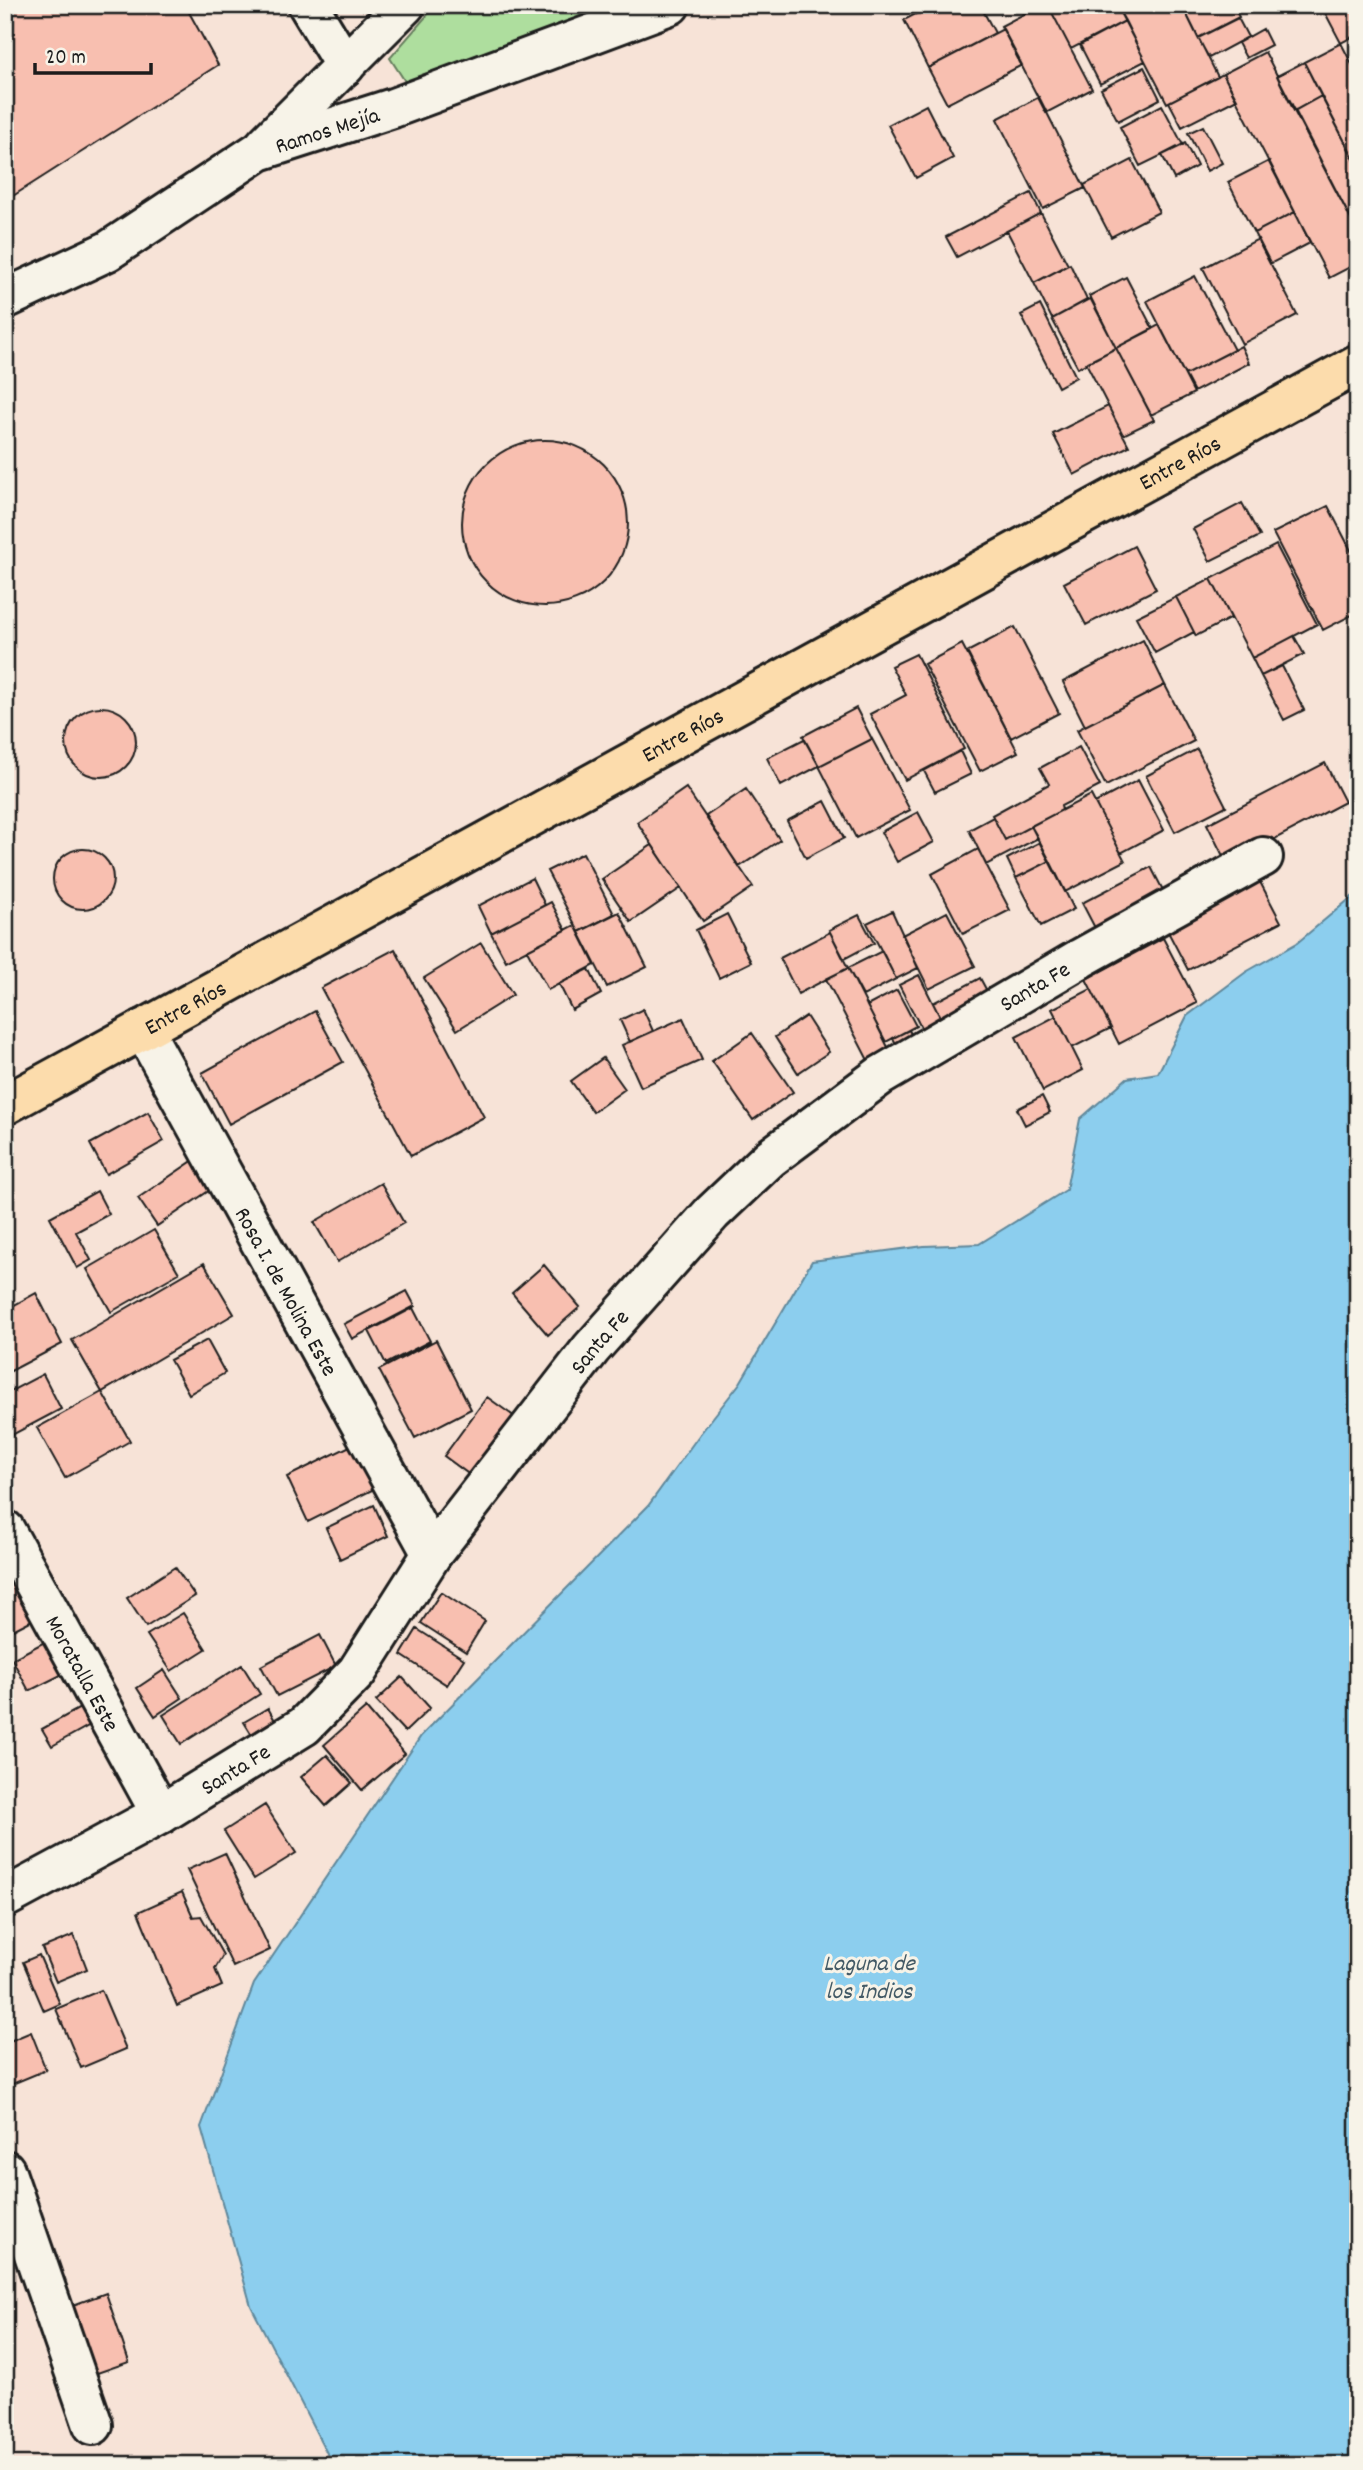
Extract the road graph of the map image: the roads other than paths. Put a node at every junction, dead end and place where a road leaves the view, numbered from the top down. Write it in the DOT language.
graph roads {
  1 [pos="308,5"];
  2 [pos="405,5"];
  3 [pos="670,5"];
  4 [pos="345,66"];
  5 [pos="259,151"];
  6 [pos="5,299"];
  7 [pos="1358,364"];
  8 [pos="1264,857"];
  9 [pos="143,1029"];
  10 [pos="5,1105"];
  11 [pos="5,1531"];
  12 [pos="432,1554"];
  13 [pos="161,1814"];
  14 [pos="5,1898"];
  15 [pos="5,2170"];
  16 [pos="93,2425"];
  1 -- 4 [label="street"];
  2 -- 4 [label="street"];
  3 -- 5 [label="street, Ramos Mejía"];
  4 -- 5 [label="street"];
  5 -- 6 [label="street, Ramos Mejía"];
  7 -- 9 [label="main road, Entre Ríos"];
  8 -- 12 [label="street, Santa Fe"];
  9 -- 10 [label="main road, Entre Ríos"];
  9 -- 12 [label="street, Rosa I. de Molina Este"];
  11 -- 13 [label="street, Moratalla Este"];
  12 -- 13 [label="street, Santa Fe"];
  13 -- 14 [label="street, Santa Fe"];
  15 -- 16 [label="street"];
}
